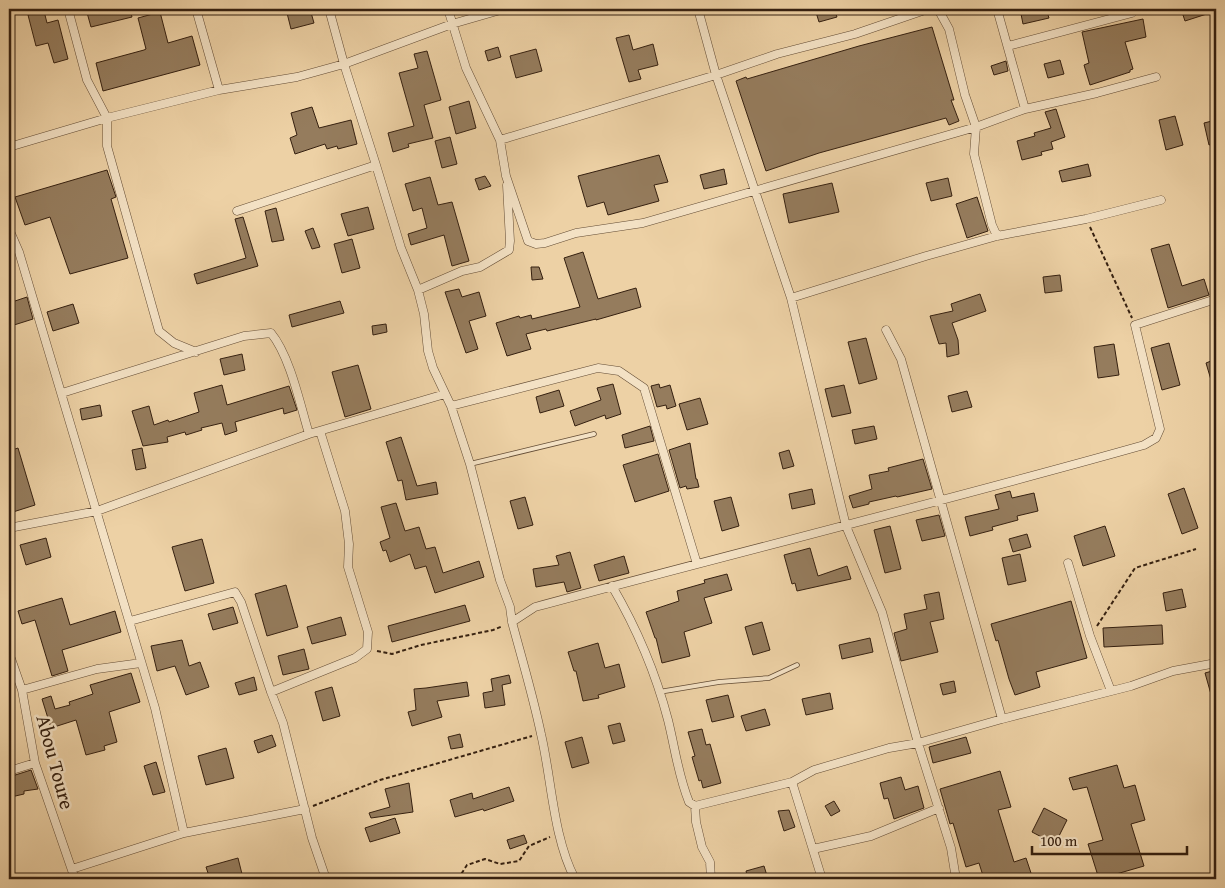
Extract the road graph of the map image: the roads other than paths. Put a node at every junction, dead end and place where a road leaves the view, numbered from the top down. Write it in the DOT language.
graph roads {
  1 [pos="12,9"];
  2 [pos="68,9"];
  3 [pos="196,9"];
  4 [pos="329,9"];
  5 [pos="448,9"];
  6 [pos="504,9"];
  7 [pos="698,9"];
  8 [pos="928,9"];
  9 [pos="938,9"];
  10 [pos="998,9"];
  11 [pos="9,10"];
  12 [pos="1132,13"];
  13 [pos="452,24"];
  14 [pos="1008,46"];
  15 [pos="344,64"];
  16 [pos="716,75"];
  17 [pos="1156,77"];
  18 [pos="219,90"];
  19 [pos="1025,109"];
  20 [pos="107,118"];
  21 [pos="976,127"];
  22 [pos="500,140"];
  23 [pos="9,147"];
  24 [pos="376,165"];
  25 [pos="506,176"];
  26 [pos="754,191"];
  27 [pos="1161,200"];
  28 [pos="237,211"];
  29 [pos="9,229"];
  30 [pos="997,236"];
  31 [pos="418,290"];
  32 [pos="791,298"];
  33 [pos="1216,299"];
  34 [pos="886,330"];
  35 [pos="196,352"];
  36 [pos="62,393"];
  37 [pos="445,394"];
  38 [pos="451,406"];
  39 [pos="320,431"];
  40 [pos="309,434"];
  41 [pos="594,434"];
  42 [pos="470,464"];
  43 [pos="940,500"];
  44 [pos="97,511"];
  45 [pos="846,526"];
  46 [pos="9,528"];
  47 [pos="1068,563"];
  48 [pos="697,564"];
  49 [pos="612,586"];
  50 [pos="130,621"];
  51 [pos="512,622"];
  52 [pos="9,653"];
  53 [pos="141,663"];
  54 [pos="1216,663"];
  55 [pos="797,665"];
  56 [pos="22,690"];
  57 [pos="1111,691"];
  58 [pos="271,692"];
  59 [pos="659,692"];
  60 [pos="1002,719"];
  61 [pos="918,743"];
  62 [pos="35,763"];
  63 [pos="9,771"];
  64 [pos="792,782"];
  65 [pos="695,806"];
  66 [pos="939,808"];
  67 [pos="305,809"];
  68 [pos="184,833"];
  69 [pos="812,849"];
  70 [pos="72,869"];
  71 [pos="75,879"];
  72 [pos="326,879"];
  73 [pos="575,879"];
  74 [pos="711,879"];
  75 [pos="822,879"];
  76 [pos="956,879"];
  1 -- 11 [label="street"];
  2 -- 20 [label="street"];
  3 -- 18 [label="street"];
  4 -- 15 [label="street"];
  5 -- 13 [label="street"];
  6 -- 13 [label="street"];
  7 -- 16 [label="street"];
  8 -- 16 [label="street"];
  9 -- 21 [label="street"];
  10 -- 14 [label="street"];
  12 -- 14 [label="street"];
  13 -- 15 [label="street"];
  13 -- 22 [label="street"];
  14 -- 19 [label="street"];
  15 -- 18 [label="street"];
  15 -- 24 [label="street"];
  16 -- 22 [label="street"];
  16 -- 26 [label="street"];
  17 -- 19 [label="street"];
  18 -- 20 [label="street"];
  19 -- 21 [label="street"];
  20 -- 23 [label="street"];
  20 -- 35 [label="street"];
  21 -- 26 [label="street"];
  21 -- 30 [label="street"];
  22 -- 25 [label="street"];
  24 -- 28 [label="street"];
  24 -- 31 [label="street"];
  25 -- 26 [label="street"];
  25 -- 31 [label="street"];
  26 -- 32 [label="street"];
  27 -- 30 [label="street"];
  29 -- 36 [label="street"];
  30 -- 32 [label="street"];
  31 -- 37 [label="street"];
  32 -- 45 [label="street"];
  33 -- 43 [label="street"];
  34 -- 43 [label="street"];
  35 -- 36 [label="street"];
  35 -- 40 [label="street"];
  36 -- 44 [label="street"];
  37 -- 38 [label="street"];
  37 -- 39 [label="street"];
  38 -- 42 [label="street"];
  38 -- 48 [label="street"];
  39 -- 40 [label="street"];
  39 -- 58 [label="street"];
  40 -- 44 [label="street"];
  41 -- 42 [label="lane"];
  42 -- 51 [label="street"];
  43 -- 45 [label="street"];
  43 -- 60 [label="street"];
  44 -- 46 [label="street"];
  44 -- 50 [label="street"];
  45 -- 48 [label="street"];
  45 -- 61 [label="street"];
  47 -- 57 [label="street"];
  48 -- 49 [label="street"];
  49 -- 51 [label="street"];
  49 -- 59 [label="street"];
  50 -- 53 [label="street"];
  50 -- 58 [label="street"];
  51 -- 73 [label="street"];
  52 -- 56 [label="street, Abou Toure"];
  53 -- 56 [label="street"];
  53 -- 68 [label="street"];
  54 -- 57 [label="street"];
  55 -- 59 [label="lane"];
  56 -- 62 [label="street, Abou Toure"];
  57 -- 60 [label="street"];
  58 -- 67 [label="street"];
  59 -- 65 [label="street"];
  60 -- 61 [label="street"];
  61 -- 64 [label="street"];
  61 -- 66 [label="street"];
  62 -- 63 [label="street"];
  62 -- 70 [label="street, Abou Toure"];
  64 -- 65 [label="street"];
  64 -- 69 [label="street"];
  65 -- 74 [label="street"];
  66 -- 69 [label="street"];
  66 -- 76 [label="street"];
  67 -- 68 [label="street"];
  67 -- 72 [label="street"];
  68 -- 70 [label="street"];
  69 -- 75 [label="street"];
  70 -- 71 [label="street, Abou Toure"];
}
